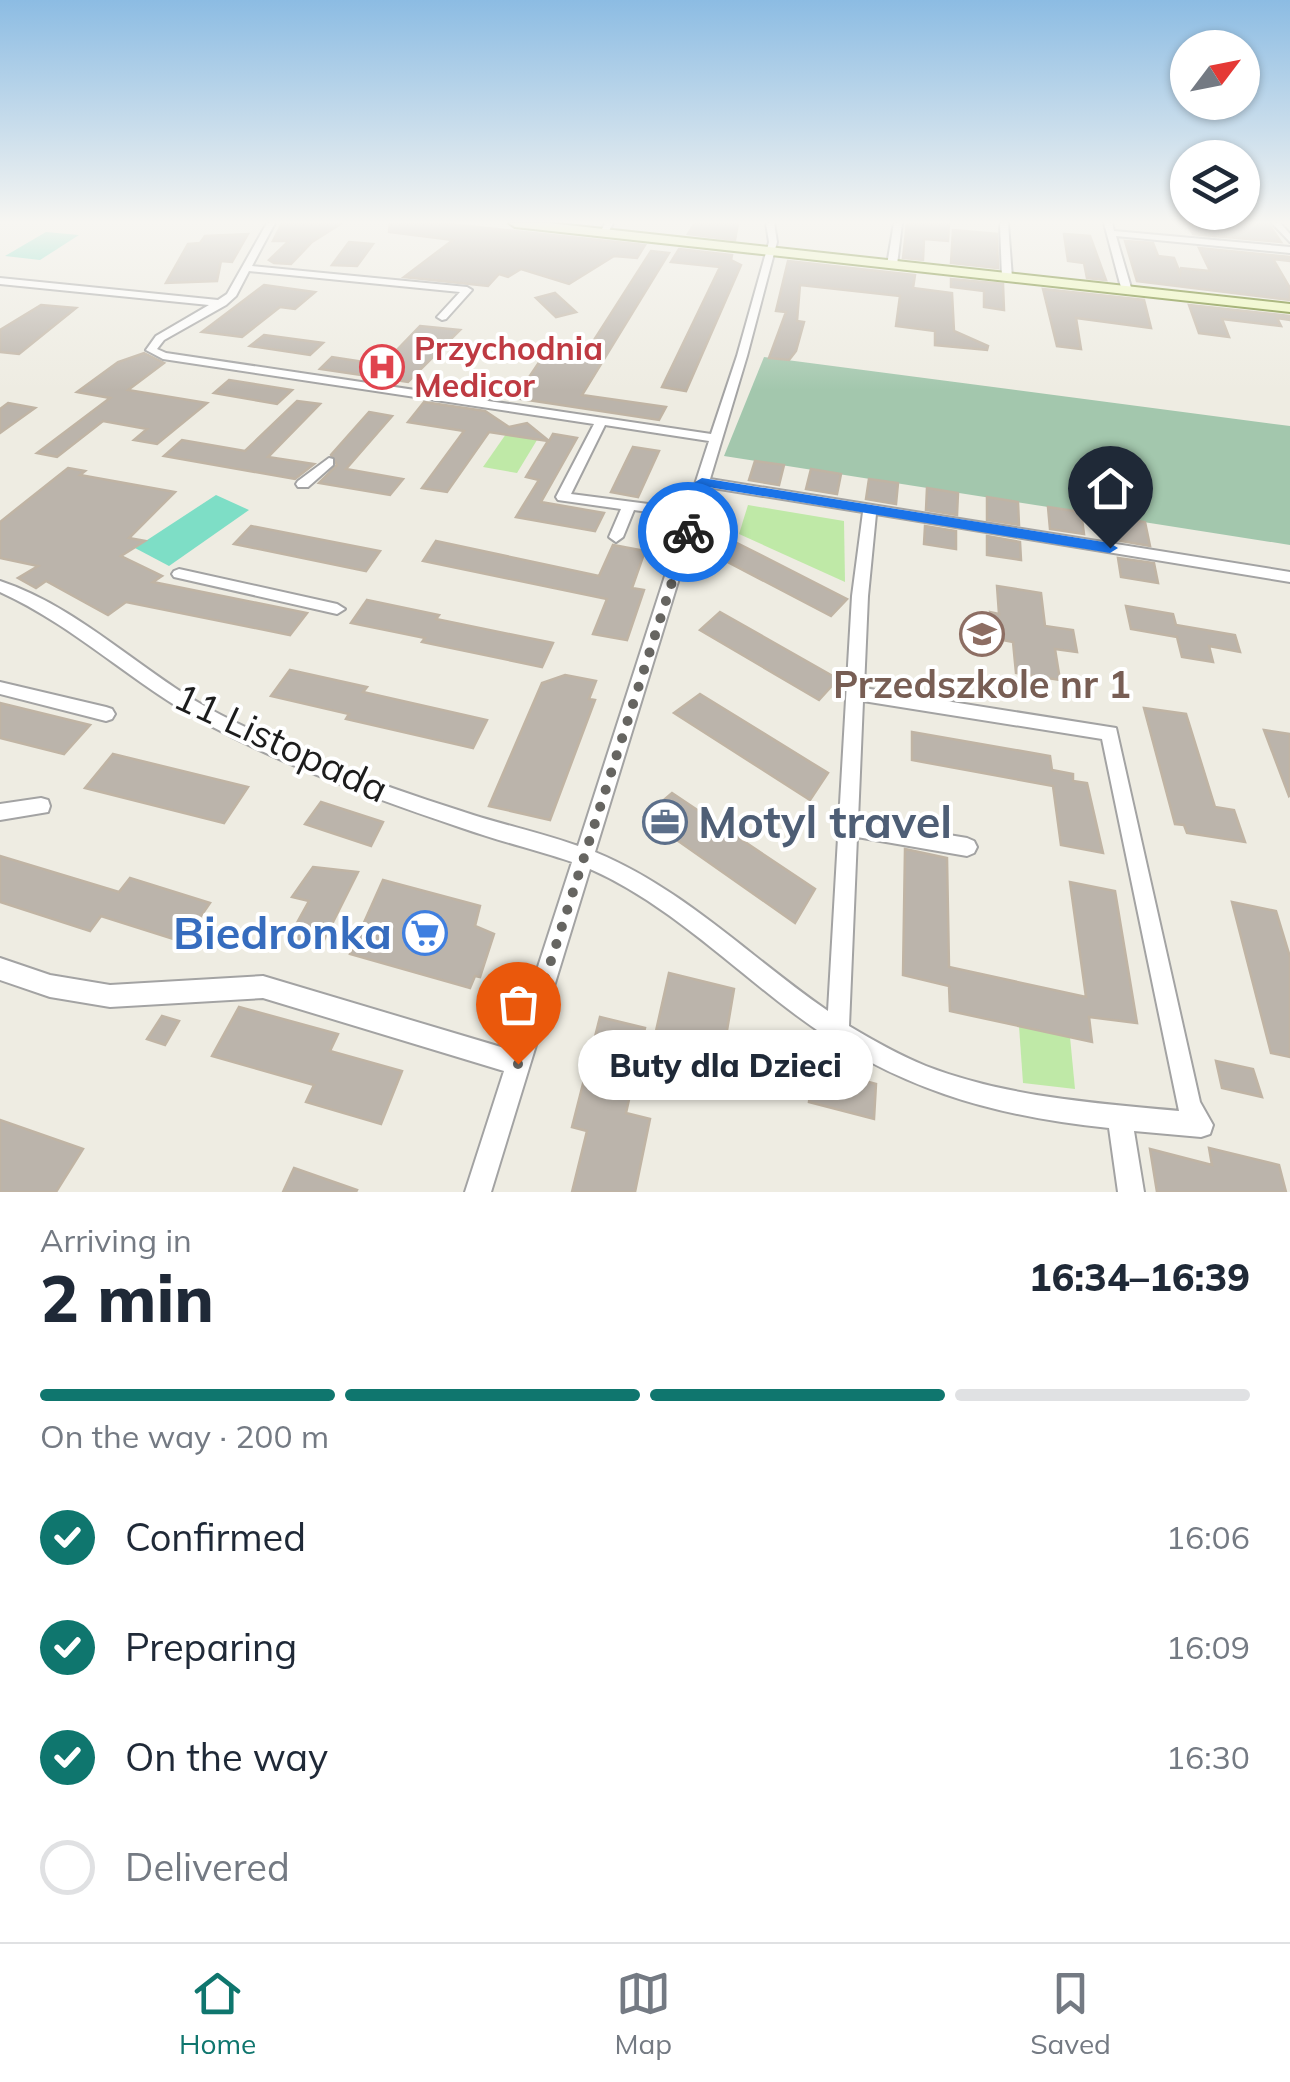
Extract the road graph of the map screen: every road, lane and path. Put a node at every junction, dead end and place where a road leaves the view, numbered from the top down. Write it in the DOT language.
graph roads {
  1 [pos="241,279"];
  2 [pos="354,279"];
  3 [pos="762,279"];
  4 [pos="1012,279"];
  5 [pos="1123,279"];
  6 [pos="0,281"];
  7 [pos="1126,291"];
  8 [pos="223,303"];
  9 [pos="1290,308"];
  10 [pos="442,316"];
  11 [pos="602,420"];
  12 [pos="716,438"];
  13 [pos="330,462"];
  14 [pos="702,482"];
  15 [pos="304,484"];
  16 [pos="630,504"];
  17 [pos="870,509"];
  18 [pos="693,514"];
  19 [pos="616,537"];
  20 [pos="179,574"];
  21 [pos="1290,578"];
  22 [pos="4,592"];
  23 [pos="336,609"];
  24 [pos="0,688"];
  25 [pos="856,693"];
  26 [pos="106,714"];
  27 [pos="42,806"];
  28 [pos="0,812"];
  29 [pos="848,827"];
  30 [pos="967,847"];
  31 [pos="584,856"];
  32 [pos="0,969"];
  33 [pos="838,1029"];
  34 [pos="518,1064"];
  35 [pos="1120,1117"];
  36 [pos="478,1192"];
  37 [pos="1131,1192"];
  1 -- 8 [label="street"];
  2 -- 10 [label="street"];
  3 -- 12 [label="street"];
  4 -- 7 [label="main road"];
  5 -- 7 [label="street"];
  6 -- 8 [label="street"];
  7 -- 9 [label="main road"];
  8 -- 11 [label="street"];
  11 -- 12 [label="street"];
  11 -- 16 [label="street"];
  12 -- 14 [label="street"];
  13 -- 15 [label="street"];
  14 -- 17 [label="street"];
  14 -- 18 [label="street"];
  16 -- 18 [label="street"];
  16 -- 19 [label="street"];
  17 -- 21 [label="street"];
  17 -- 25 [label="street"];
  18 -- 31 [label="street"];
  20 -- 23 [label="street"];
  22 -- 31 [label="street, 11 Listopada"];
  24 -- 26 [label="street"];
  25 -- 29 [label="street"];
  25 -- 35 [label="street, 11 Listopada"];
  27 -- 28 [label="street"];
  29 -- 30 [label="street"];
  29 -- 33 [label="street"];
  31 -- 33 [label="street, 11 Listopada"];
  31 -- 34 [label="street"];
  32 -- 34 [label="street"];
  33 -- 35 [label="street, 11 Listopada"];
  34 -- 36 [label="street"];
  35 -- 37 [label="street"];
}
